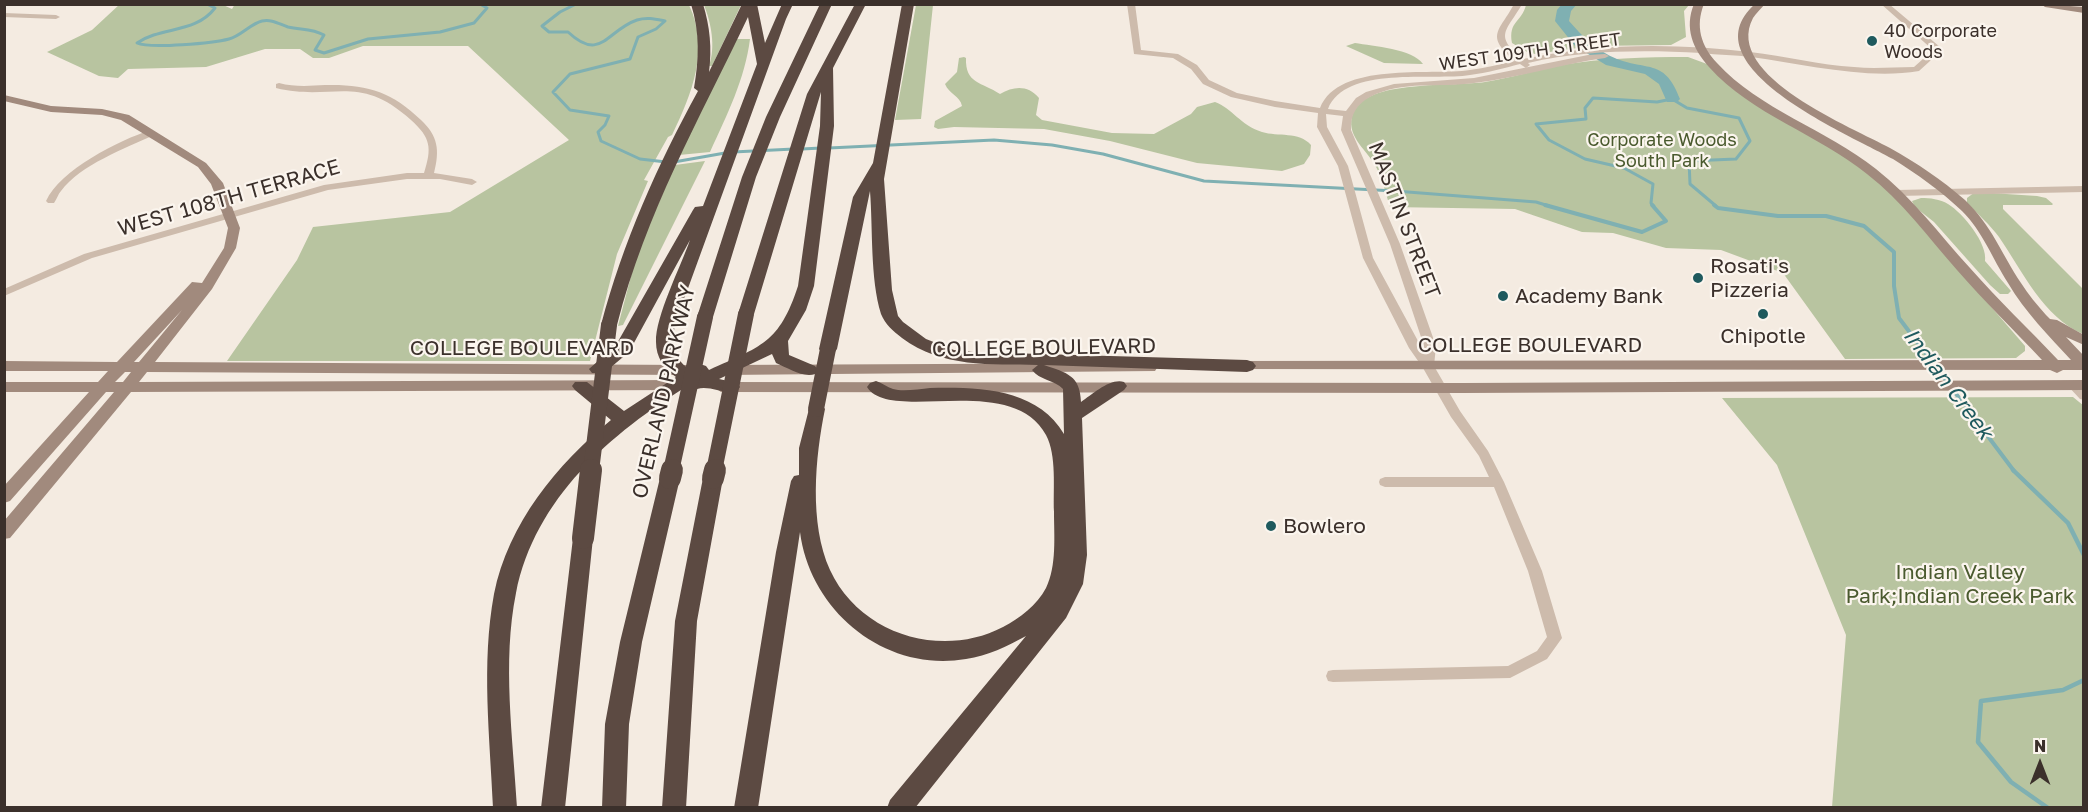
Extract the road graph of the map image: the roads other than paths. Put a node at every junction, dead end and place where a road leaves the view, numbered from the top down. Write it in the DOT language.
graph roads {
  1 [pos="697,4"];
  2 [pos="750,4"];
  3 [pos="783,4"];
  4 [pos="788,4"];
  5 [pos="826,4"];
  6 [pos="861,4"];
  7 [pos="908,4"];
  8 [pos="1131,4"];
  9 [pos="1518,4"];
  10 [pos="1699,4"];
  11 [pos="1761,4"];
  12 [pos="1884,4"];
  13 [pos="2044,4"];
  14 [pos="2084,10"];
  15 [pos="4,15"];
  16 [pos="56,17"];
  17 [pos="780,19"];
  18 [pos="1704,53"];
  19 [pos="1749,56"];
  20 [pos="1521,62"];
  21 [pos="763,64"];
  22 [pos="827,69"];
  23 [pos="1531,69"];
  24 [pos="1386,75"];
  25 [pos="279,86"];
  26 [pos="1378,90"];
  27 [pos="4,98"];
  28 [pos="697,102"];
  29 [pos="1323,111"];
  30 [pos="1348,114"];
  31 [pos="151,133"];
  32 [pos="879,159"];
  33 [pos="428,176"];
  34 [pos="720,177"];
  35 [pos="472,182"];
  36 [pos="2084,189"];
  37 [pos="1946,191"];
  38 [pos="1897,193"];
  39 [pos="51,201"];
  40 [pos="230,214"];
  41 [pos="214,272"];
  42 [pos="4,293"];
  43 [pos="2040,317"];
  44 [pos="164,320"];
  45 [pos="181,320"];
  46 [pos="2084,341"];
  47 [pos="780,342"];
  48 [pos="2055,365"];
  49 [pos="2084,365"];
  50 [pos="4,366"];
  51 [pos="121,366"];
  52 [pos="144,366"];
  53 [pos="1246,366"];
  54 [pos="1428,366"];
  55 [pos="598,369"];
  56 [pos="724,370"];
  57 [pos="809,370"];
  58 [pos="1041,370"];
  59 [pos="689,378"];
  60 [pos="581,386"];
  61 [pos="1118,386"];
  62 [pos="4,387"];
  63 [pos="102,387"];
  64 [pos="127,387"];
  65 [pos="731,387"];
  66 [pos="876,387"];
  67 [pos="1072,387"];
  68 [pos="1440,388"];
  69 [pos="2080,389"];
  70 [pos="1074,414"];
  71 [pos="623,420"];
  72 [pos="810,438"];
  73 [pos="1385,482"];
  74 [pos="1498,482"];
  75 [pos="4,497"];
  76 [pos="4,533"];
  77 [pos="1333,676"];
  78 [pos="617,723"];
  79 [pos="505,807"];
  80 [pos="553,807"];
  81 [pos="601,807"];
  82 [pos="614,807"];
  83 [pos="674,807"];
  84 [pos="746,807"];
  85 [pos="899,807"];
  1 -- 28 [label="highway"];
  2 -- 21 [label="highway"];
  2 -- 28 [label="highway"];
  3 -- 17 [label="highway"];
  4 -- 17 [label="highway"];
  5 -- 78 [label="highway, OVERLAND PARKWAY, bridge"];
  6 -- 22 [label="highway"];
  7 -- 32 [label="highway"];
  8 -- 29 [label="street"];
  9 -- 20 [label="street"];
  10 -- 18 [label="main road"];
  11 -- 19 [label="main road"];
  12 -- 19 [label="street, WEST 109TH STREET"];
  13 -- 14 [label="main road"];
  15 -- 16 [label="street"];
  17 -- 21 [label="highway"];
  18 -- 19 [label="street, WEST 109TH STREET"];
  18 -- 20 [label="street, WEST 109TH STREET"];
  18 -- 23 [label="street, WEST 109TH STREET"];
  18 -- 38 [label="main road"];
  19 -- 37 [label="main road"];
  20 -- 23 [label="street"];
  20 -- 24 [label="street, WEST 109TH STREET"];
  21 -- 34 [label="highway"];
  22 -- 47 [label="highway"];
  22 -- 83 [label="highway, bridge"];
  23 -- 26 [label="street, WEST 109TH STREET"];
  24 -- 26 [label="street"];
  24 -- 29 [label="street, WEST 109TH STREET"];
  25 -- 33 [label="street"];
  26 -- 30 [label="street, WEST 109TH STREET"];
  27 -- 31 [label="main road"];
  28 -- 80 [label="highway, bridge"];
  29 -- 30 [label="street"];
  29 -- 54 [label="street, MASTIN STREET"];
  30 -- 54 [label="street, MASTIN STREET"];
  31 -- 39 [label="street"];
  31 -- 40 [label="main road"];
  32 -- 53 [label="highway"];
  32 -- 72 [label="highway, bridge"];
  33 -- 35 [label="street, WEST 108TH TERRACE"];
  33 -- 40 [label="street, WEST 108TH TERRACE"];
  34 -- 55 [label="highway"];
  34 -- 59 [label="highway"];
  36 -- 37 [label="street"];
  37 -- 38 [label="street"];
  37 -- 43 [label="main road"];
  38 -- 48 [label="main road"];
  40 -- 41 [label="main road"];
  40 -- 42 [label="street, WEST 108TH TERRACE"];
  41 -- 44 [label="main road"];
  41 -- 45 [label="main road"];
  43 -- 46 [label="main road"];
  43 -- 49 [label="main road"];
  44 -- 45 [label="main road"];
  44 -- 51 [label="main road"];
  45 -- 52 [label="main road"];
  47 -- 56 [label="highway"];
  47 -- 57 [label="highway"];
  48 -- 49 [label="main road, COLLEGE BOULEVARD"];
  48 -- 54 [label="main road, COLLEGE BOULEVARD"];
  48 -- 69 [label="main road"];
  50 -- 51 [label="main road, COLLEGE BOULEVARD"];
  51 -- 52 [label="main road, COLLEGE BOULEVARD"];
  51 -- 63 [label="main road"];
  52 -- 55 [label="main road, COLLEGE BOULEVARD"];
  52 -- 64 [label="main road"];
  53 -- 54 [label="main road, COLLEGE BOULEVARD"];
  53 -- 58 [label="main road, COLLEGE BOULEVARD"];
  54 -- 68 [label="street, MASTIN STREET"];
  55 -- 59 [label="main road, COLLEGE BOULEVARD"];
  56 -- 57 [label="main road, COLLEGE BOULEVARD"];
  56 -- 59 [label="highway"];
  57 -- 58 [label="main road, COLLEGE BOULEVARD"];
  58 -- 67 [label="highway"];
  59 -- 60 [label="main road, COLLEGE BOULEVARD"];
  59 -- 65 [label="highway"];
  59 -- 71 [label="highway"];
  60 -- 64 [label="main road, COLLEGE BOULEVARD"];
  60 -- 71 [label="highway"];
  61 -- 67 [label="main road, COLLEGE BOULEVARD"];
  61 -- 68 [label="main road, COLLEGE BOULEVARD"];
  61 -- 70 [label="highway"];
  62 -- 63 [label="main road, COLLEGE BOULEVARD"];
  63 -- 64 [label="main road, COLLEGE BOULEVARD"];
  63 -- 75 [label="main road"];
  64 -- 76 [label="main road"];
  65 -- 66 [label="main road, COLLEGE BOULEVARD"];
  66 -- 67 [label="main road, COLLEGE BOULEVARD"];
  66 -- 72 [label="highway"];
  67 -- 70 [label="highway"];
  68 -- 69 [label="main road, COLLEGE BOULEVARD"];
  68 -- 74 [label="street, MASTIN STREET"];
  70 -- 85 [label="highway"];
  71 -- 79 [label="highway"];
  72 -- 84 [label="highway"];
  73 -- 74 [label="street"];
  74 -- 77 [label="street, MASTIN STREET"];
  78 -- 81 [label="highway"];
  78 -- 82 [label="highway, OVERLAND PARKWAY"];
}
